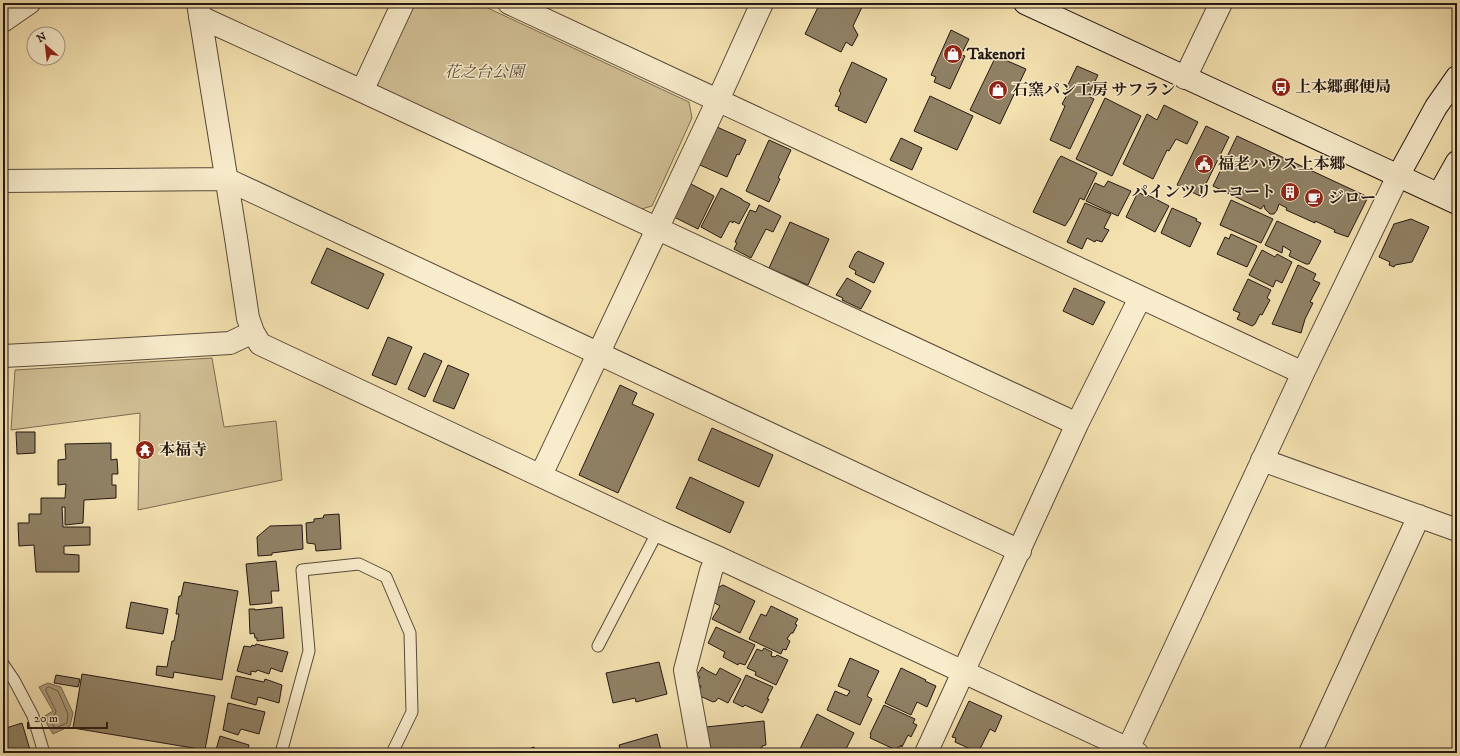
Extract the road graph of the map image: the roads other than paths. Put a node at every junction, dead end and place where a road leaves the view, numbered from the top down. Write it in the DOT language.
graph roads {
  1 [pos="29,3"];
  2 [pos="403,3"];
  3 [pos="509,3"];
  4 [pos="762,3"];
  5 [pos="1025,3"];
  6 [pos="1221,3"];
  7 [pos="199,10"];
  8 [pos="3,20"];
  9 [pos="1457,77"];
  10 [pos="1185,78"];
  11 [pos="362,91"];
  12 [pos="718,100"];
  13 [pos="1457,162"];
  14 [pos="1398,176"];
  15 [pos="226,180"];
  16 [pos="3,182"];
  17 [pos="1448,198"];
  18 [pos="657,229"];
  19 [pos="1140,298"];
  20 [pos="253,332"];
  21 [pos="597,353"];
  22 [pos="3,356"];
  23 [pos="1303,373"];
  24 [pos="1077,424"];
  25 [pos="1262,460"];
  26 [pos="541,475"];
  27 [pos="1419,516"];
  28 [pos="1457,530"];
  29 [pos="658,531"];
  30 [pos="1020,551"];
  31 [pos="717,557"];
  32 [pos="598,646"];
  33 [pos="3,664"];
  34 [pos="964,672"];
  35 [pos="1131,752"];
  36 [pos="44,753"];
  37 [pos="281,753"];
  38 [pos="392,753"];
  39 [pos="700,753"];
  40 [pos="926,753"];
  41 [pos="1310,753"];
  1 -- 8 [label="street"];
  2 -- 11 [label="street"];
  3 -- 12 [label="street"];
  4 -- 12 [label="street"];
  5 -- 10 [label="street"];
  6 -- 10 [label="street"];
  7 -- 11 [label="street"];
  7 -- 15 [label="street"];
  9 -- 14 [label="street"];
  10 -- 14 [label="street"];
  11 -- 18 [label="street"];
  12 -- 18 [label="street"];
  12 -- 19 [label="street"];
  13 -- 17 [label="street"];
  14 -- 17 [label="street"];
  14 -- 23 [label="street"];
  15 -- 16 [label="street"];
  15 -- 20 [label="street"];
  15 -- 21 [label="street"];
  18 -- 21 [label="street"];
  18 -- 24 [label="street"];
  19 -- 23 [label="street"];
  19 -- 24 [label="street"];
  20 -- 22 [label="street"];
  20 -- 26 [label="street"];
  21 -- 26 [label="street"];
  21 -- 30 [label="street"];
  23 -- 25 [label="street"];
  24 -- 30 [label="street"];
  25 -- 27 [label="street"];
  25 -- 35 [label="street"];
  26 -- 29 [label="street"];
  27 -- 28 [label="street"];
  27 -- 41 [label="street"];
  29 -- 31 [label="street"];
  29 -- 32 [label="lane"];
  30 -- 34 [label="street"];
  31 -- 34 [label="street"];
  31 -- 39 [label="street"];
  33 -- 36 [label="lane"];
  34 -- 35 [label="street"];
  34 -- 40 [label="street"];
  37 -- 38 [label="lane"];
}
